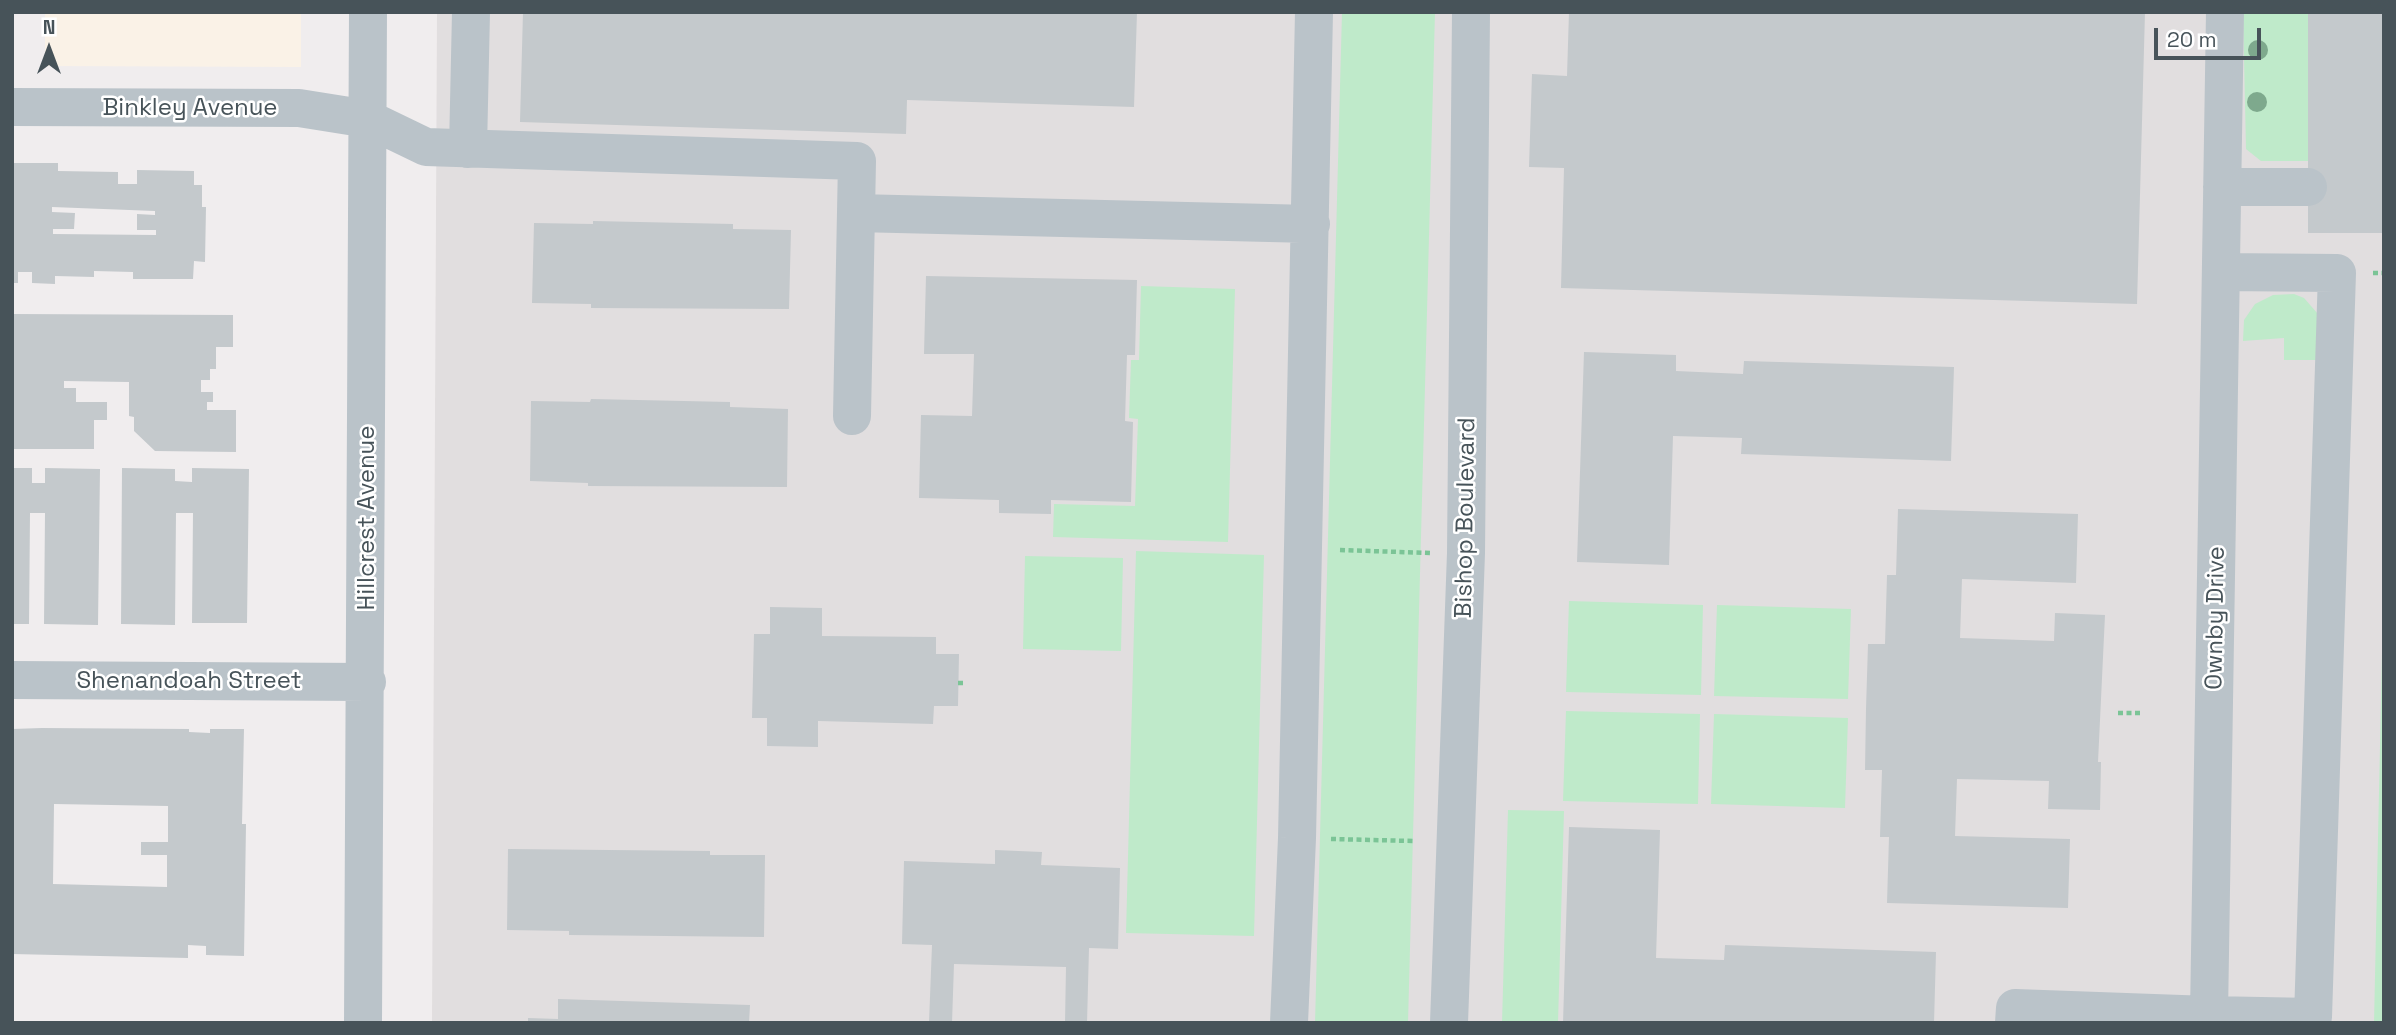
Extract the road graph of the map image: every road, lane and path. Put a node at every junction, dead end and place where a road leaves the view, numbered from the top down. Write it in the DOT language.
graph roads {
  1 [pos="368,12"];
  2 [pos="471,12"];
  3 [pos="1314,12"];
  4 [pos="1471,12"];
  5 [pos="2225,12"];
  6 [pos="12,107"];
  7 [pos="368,119"];
  8 [pos="468,149"];
  9 [pos="2222,187"];
  10 [pos="2308,187"];
  11 [pos="856,213"];
  12 [pos="1311,224"];
  13 [pos="2221,272"];
  14 [pos="852,416"];
  15 [pos="1332,550"];
  16 [pos="1435,553"];
  17 [pos="12,680"];
  18 [pos="367,682"];
  19 [pos="2119,713"];
  20 [pos="2143,713"];
  21 [pos="1320,839"];
  22 [pos="1414,841"];
  23 [pos="2209,1015"];
  24 [pos="363,1023"];
  25 [pos="1289,1023"];
  26 [pos="1449,1023"];
  27 [pos="2014,1023"];
  1 -- 7 [label="street, Hillcrest Avenue"];
  2 -- 8 [label="street"];
  3 -- 12 [label="street"];
  4 -- 26 [label="street, Bishop Boulevard"];
  5 -- 9 [label="street, Ownby Drive"];
  6 -- 7 [label="street, Binkley Avenue"];
  7 -- 8 [label="street, Binkley Avenue"];
  7 -- 18 [label="street, Hillcrest Avenue"];
  8 -- 11 [label="street, Binkley Avenue"];
  9 -- 10 [label="street"];
  9 -- 13 [label="street, Ownby Drive"];
  11 -- 12 [label="street"];
  11 -- 14 [label="street"];
  12 -- 25 [label="street"];
  13 -- 23 [label="street, Ownby Drive"];
  13 -- 23 [label="street"];
  15 -- 16 [label="path"];
  17 -- 18 [label="street, Shenandoah Street"];
  18 -- 24 [label="street, Hillcrest Avenue"];
  19 -- 20 [label="path"];
  21 -- 22 [label="path"];
  23 -- 27 [label="street"];
}
